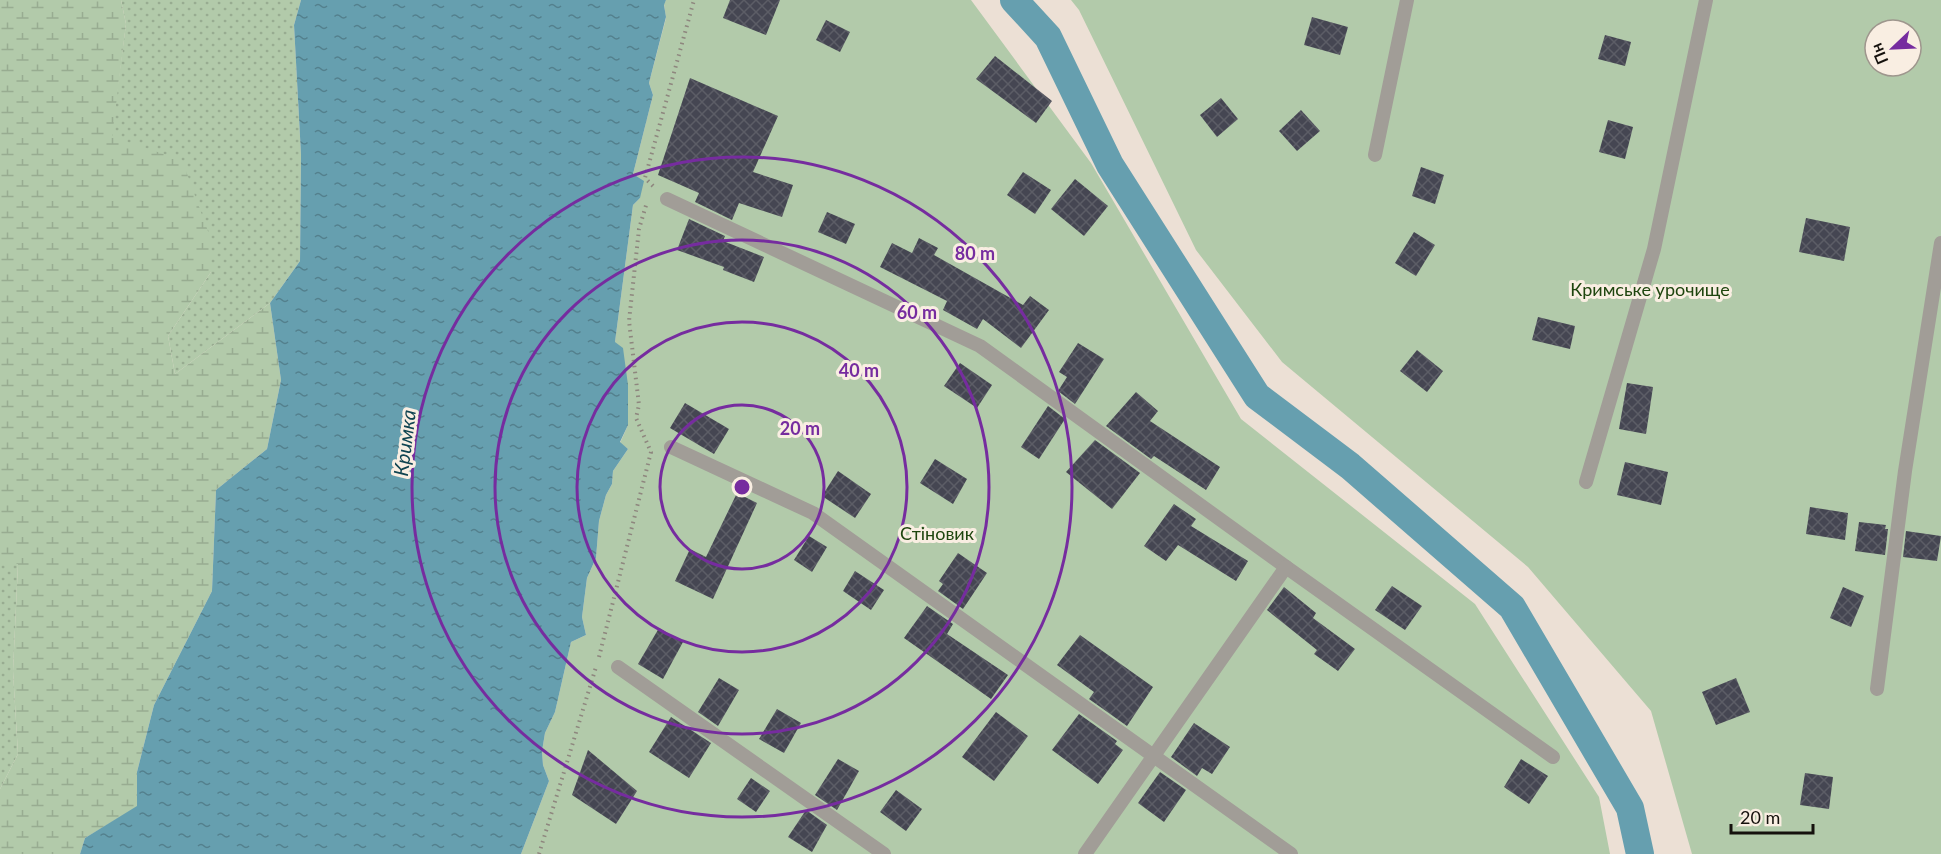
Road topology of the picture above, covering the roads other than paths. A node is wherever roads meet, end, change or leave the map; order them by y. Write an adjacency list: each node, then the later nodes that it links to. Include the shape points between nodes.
1 (1407, 0): 3 (lane)
2 (1706, 0): 7 (lane, via 1654,249)
3 (1375, 156)
4 (667, 199): 8 (lane, via 980,346)
5 (1941, 243): 10 (lane, via 1905,471)
6 (671, 447): 11 (lane, via 813,513)
7 (1586, 482)
8 (1286, 567): 11 (lane); 12 (lane)
9 (618, 667): 13 (lane)
10 (1877, 689)
11 (1153, 755): 14 (lane); 15 (lane)
12 (1553, 757)
13 (884, 854)
14 (1085, 854)
15 (1291, 854)

